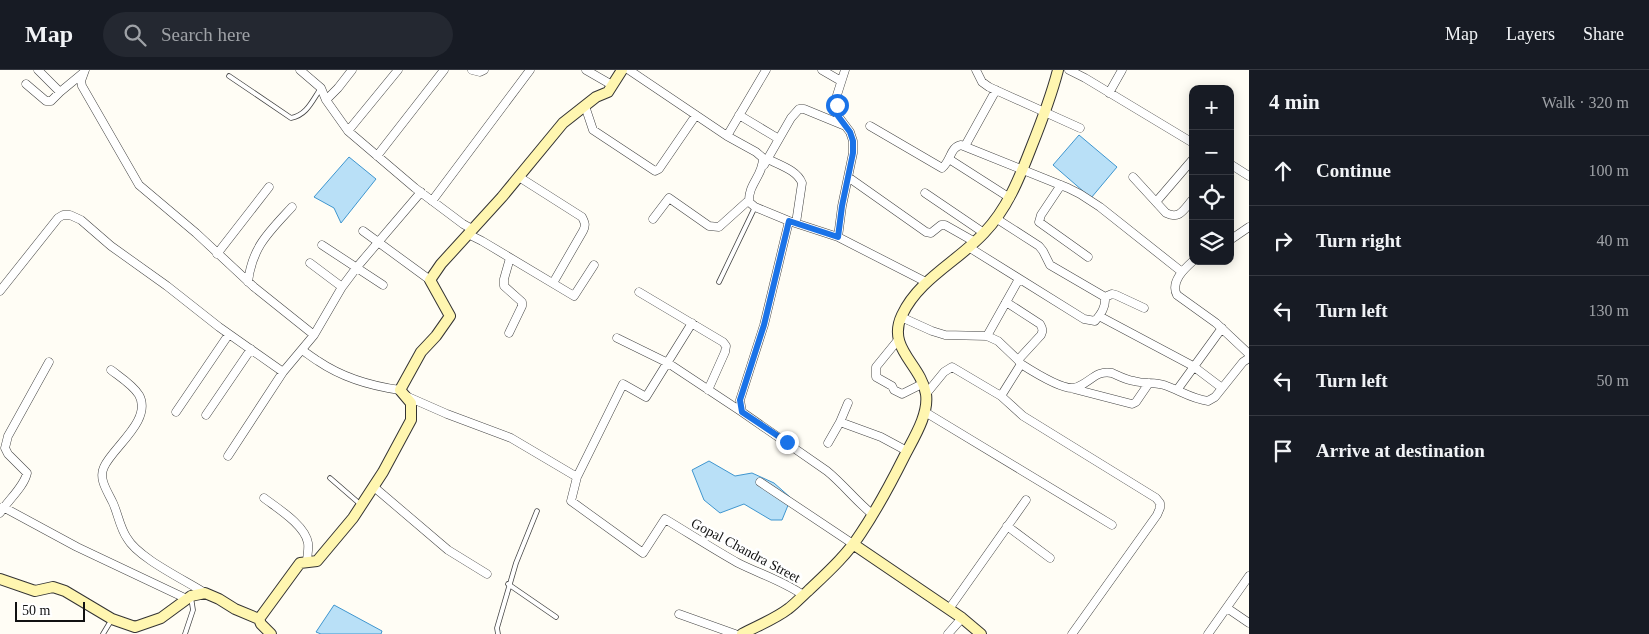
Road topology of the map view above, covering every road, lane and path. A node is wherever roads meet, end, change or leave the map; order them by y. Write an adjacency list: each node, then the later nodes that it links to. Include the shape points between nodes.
1 (38, 70): 27 (street)
2 (300, 70): 25 (street)
3 (352, 70): 29 (street)
4 (398, 70): 37 (street)
5 (472, 70): 6 (street)
6 (484, 70)
7 (530, 70): 58 (street)
8 (586, 70): 24 (street)
9 (622, 70): 24 (street)
10 (629, 70): 32 (street)
11 (756, 70): 20 (street)
12 (822, 70): 22 (street)
13 (845, 70): 22 (street)
14 (976, 70): 26 (street, via 982,82)
15 (1058, 70): 31 (street)
16 (1069, 70): 28 (street)
17 (1122, 70): 28 (street)
18 (84, 71): 27 (street); 76 (street, via 82,86 139,185)
19 (441, 71): 42 (street)
20 (765, 72): 33 (street)
21 (229, 76): 25 (lane, via 291,118 305,111)
22 (840, 82): 34 (street, via 838,116)
23 (26, 84): 27 (street, via 48,101)
24 (612, 85): 30 (street, via 608,92)
25 (321, 88): 29 (street)
26 (996, 90): 31 (street); 41 (street)
27 (60, 92)
28 (1109, 93): 40 (street)
29 (326, 100): 37 (street)
30 (585, 106): 32 (street, via 593,130 655,171); 50 (street, via 563,122)
31 (1046, 112): 36 (street); 48 (street)
32 (696, 115): 38 (street)
33 (739, 115): 38 (street); 39 (street)
34 (845, 126): 39 (street, via 799,109); 52 (street, via 853,141)
35 (870, 126): 44 (street, via 937,166 942,168)
36 (1080, 128)
37 (348, 132): 42 (street)
38 (727, 136): 46 (street, via 763,158)
39 (779, 139): 43 (street)
40 (1189, 141)
41 (965, 146): 44 (street, via 954,149); 48 (street)
42 (377, 156): 55 (street)
43 (768, 159): 46 (street); 66 (street, via 800,177 802,183)
44 (949, 159): 57 (street)
45 (1189, 164): 60 (street)
46 (763, 167): 59 (street)
47 (1234, 167): 49 (street)
48 (1023, 170): 53 (street); 57 (street)
49 (1249, 176)
50 (519, 177): 69 (street); 89 (street, via 582,217 586,226)
51 (1133, 177): 60 (street)
52 (848, 178): 71 (street); 75 (street, via 926,232 931,233 945,225)
53 (1060, 185): 77 (street, via 1039,222); 83 (street, via 1092,201)
54 (269, 187): 76 (street)
55 (421, 192): 58 (street); 73 (street)
56 (925, 193): 70 (street)
57 (1010, 198): 65 (street)
58 (432, 200): 69 (street)
59 (749, 200): 63 (street); 64 (street, via 719,227 709,226 669,198)
60 (1156, 202): 61 (street, via 1173,216)
61 (1189, 203)
62 (292, 207): 86 (street, via 260,244)
63 (755, 207): 66 (street); 87 (lane)
64 (653, 219)
65 (997, 219): 70 (street); 94 (street, via 1039,246 1050,265)
66 (792, 222): 71 (street); 127 (street, via 740,400)
67 (1249, 226): 72 (street)
68 (363, 231): 73 (street)
69 (470, 232): 78 (street); 85 (street)
70 (984, 233): 75 (street)
71 (838, 237): 88 (street)
72 (1234, 237)
73 (379, 243): 82 (street); 85 (street)
74 (322, 245): 82 (street)
75 (972, 245): 84 (street); 88 (street)
76 (217, 254): 86 (street)
77 (1088, 257)
78 (510, 258): 89 (street); 101 (street, via 504,286 522,302 522,306)
79 (310, 264): 91 (street)
80 (594, 265): 89 (street, via 574,296)
81 (1189, 265): 83 (street)
82 (357, 267): 90 (street); 91 (street)
83 (1182, 272): 100 (street, via 1175,284 1177,295)
84 (1019, 279): 95 (street); 97 (street, via 1084,319 1094,320)
85 (430, 280): 122 (street, via 450,316 421,352)
86 (248, 282): 103 (street)
87 (719, 282)
88 (926, 282): 98 (street, via 909,300)
89 (553, 283)
90 (383, 285)
91 (342, 287): 103 (street)
92 (0, 291): 102 (street, via 58,218 70,215)
93 (639, 292): 99 (street)
94 (1105, 297): 96 (street, via 1116,295); 97 (street)
95 (1006, 302): 104 (street); 111 (street, via 1043,328)
96 (1144, 308)
97 (1100, 316): 113 (street)
98 (901, 317): 104 (street, via 945,335); 106 (street)
99 (692, 323): 112 (street); 120 (street, via 726,346)
100 (1222, 328): 109 (street); 113 (street)
101 (509, 333)
102 (229, 334): 107 (street); 126 (street)
103 (314, 335): 108 (street)
104 (987, 336): 111 (street, via 998,341)
105 (617, 338): 112 (street)
106 (898, 340): 117 (street); 117 (street, via 876,367 876,377 902,394)
107 (251, 349): 115 (street); 129 (street)
108 (302, 350): 115 (street); 122 (street, via 351,378)
109 (1249, 356): 119 (street)
110 (49, 362): 141 (street, via 8,436 5,448 8,454 27,473)
111 (1020, 362): 118 (street, via 1056,383); 124 (street)
112 (668, 363): 120 (street); 134 (street, via 646,397 623,384)
113 (1194, 366): 119 (street); 121 (street)
114 (111, 370): 153 (street, via 135,390 142,403 140,417 133,429 104,467 104,485 127,539 150,560)
115 (283, 372): 133 (street)
116 (1149, 383): 118 (street, via 1103,372); 118 (street, via 1132,404); 121 (street)
117 (922, 384): 123 (street)
118 (1072, 388)
119 (1222, 388): 121 (street, via 1208,401)
120 (708, 390): 127 (street)
121 (1177, 390)
122 (402, 392): 134 (street, via 447,414 511,438); 137 (street, via 411,403 411,420)
123 (926, 394): 124 (street, via 952,367); 128 (street)
124 (1001, 396): 172 (street, via 1023,416 1160,503 1157,515)
125 (848, 403): 130 (street)
126 (176, 412)
127 (742, 412): 143 (street, via 827,471)
128 (925, 412): 132 (street); 144 (street)
129 (206, 415)
130 (840, 422): 131 (street); 132 (street, via 881,437)
131 (828, 443)
132 (907, 451): 143 (street)
133 (228, 456)
134 (577, 477): 154 (street, Gopal Chandra Street, via 572,501 643,553 665,519 708,547)
135 (330, 478): 140 (lane)
136 (760, 482): 146 (street)
137 (374, 487): 140 (street); 149 (street, via 448,550)
138 (264, 498): 148 (street, via 302,532 308,542)
139 (1026, 500): 145 (street)
140 (362, 505): 148 (street, via 317,561)
141 (2, 510): 155 (street)
142 (538, 511): 152 (lane)
143 (872, 514): 146 (street)
144 (1112, 525)
145 (1007, 526): 147 (street); 157 (street)
146 (853, 544): 154 (street, via 834,567); 157 (street)
147 (1050, 558)
148 (307, 562): 162 (street, via 300,563)
149 (487, 574)
150 (1249, 576): 156 (street)
151 (0, 579): 161 (street, via 35,592 53,587 59,589)
152 (508, 584): 159 (lane); 167 (lane)
153 (205, 593): 155 (street); 162 (street)
154 (803, 595): 169 (street, via 788,609)
155 (189, 598): 161 (street, via 161,618 135,627); 165 (lane, via 193,610)
156 (1226, 608): 163 (street); 173 (street)
157 (949, 609): 160 (street)
158 (679, 614): 168 (street)
159 (556, 617)
160 (962, 618): 170 (street); 171 (street)
161 (112, 619): 164 (lane)
162 (259, 619): 166 (street)
163 (1249, 623)
164 (103, 634)
165 (185, 634)
166 (271, 634)
167 (498, 634)
168 (735, 634)
169 (742, 634)
170 (948, 634)
171 (981, 634)
172 (1072, 634)
173 (1208, 634)

